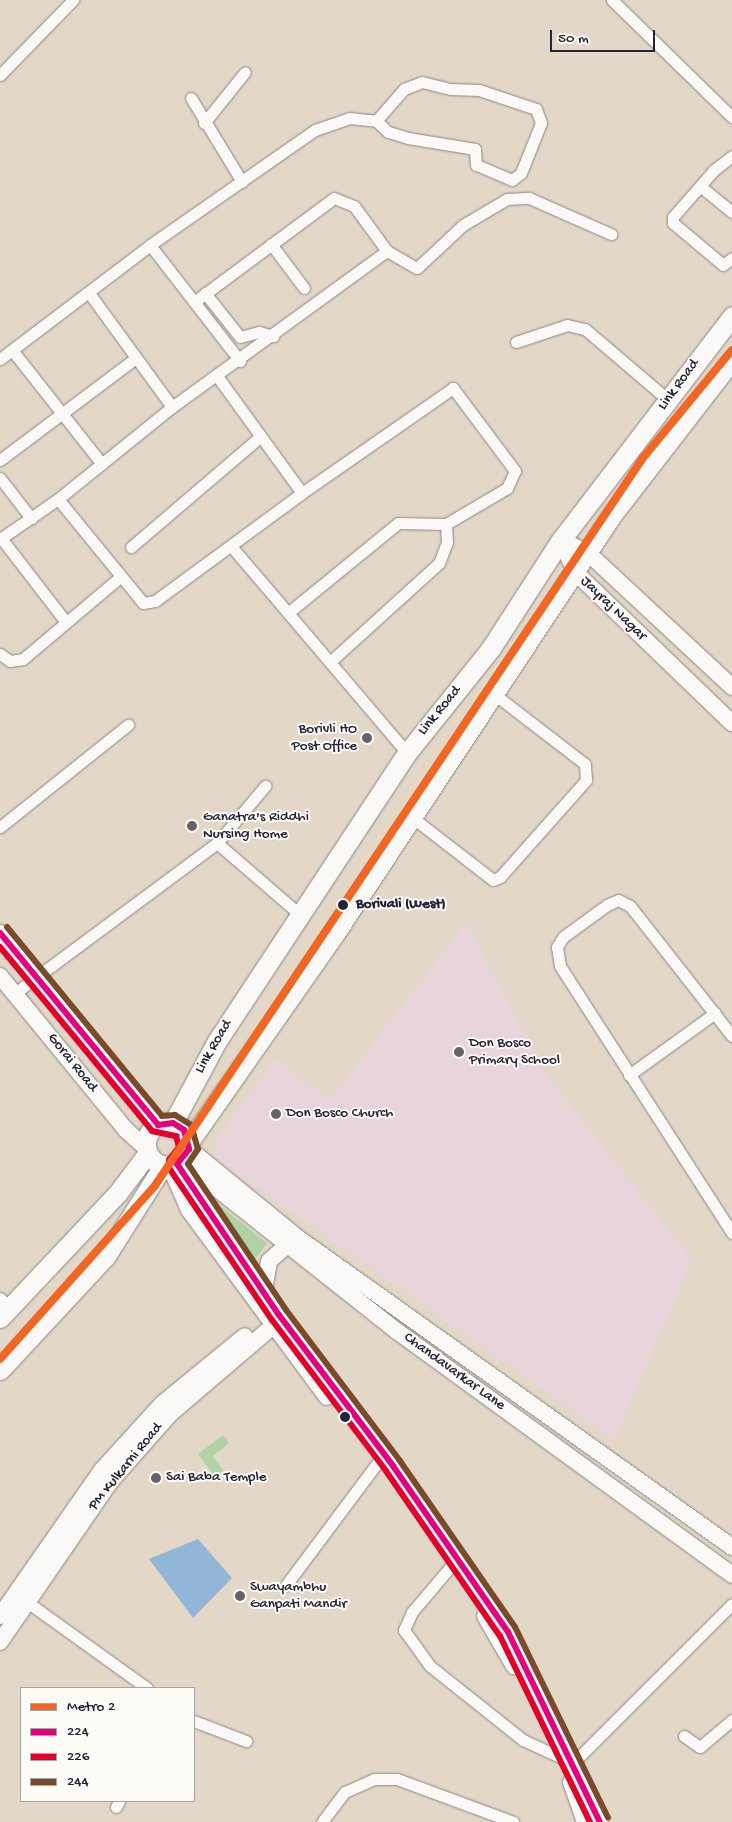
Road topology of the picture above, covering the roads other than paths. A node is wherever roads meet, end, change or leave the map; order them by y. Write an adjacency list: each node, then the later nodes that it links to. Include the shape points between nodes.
1 (73, 0): 4 (street)
2 (612, 0): 6 (street)
3 (245, 72): 8 (street)
4 (0, 75)
5 (191, 98): 8 (street)
6 (732, 117)
7 (376, 122): 7 (street, via 391,101 422,82 450,90 479,90 519,101 536,109 541,122 522,173 512,180 476,165 475,149 408,138 388,132); 10 (street, via 349,118 315,130)
8 (204, 123): 10 (street)
9 (732, 156): 11 (street)
10 (242, 182): 15 (street)
11 (700, 186): 12 (street); 17 (street, via 673,217 673,223 723,265)
12 (732, 212)
13 (611, 234): 16 (street, via 529,198 507,199 463,225 417,268)
14 (271, 244): 16 (street, via 334,198 354,206); 18 (street); 20 (street)
15 (150, 245): 19 (street); 21 (street)
16 (387, 251): 23 (street)
17 (732, 258)
18 (304, 288)
19 (89, 293): 25 (street); 26 (street)
20 (205, 293): 21 (street); 23 (street, via 240,337 259,332)
21 (194, 302): 29 (street)
22 (732, 316): 31 (main road, Link Road)
23 (273, 336): 29 (street)
24 (516, 342): 31 (street, via 567,325 585,329)
25 (12, 350): 27 (street); 33 (street)
26 (136, 358): 32 (street); 33 (street)
27 (0, 359)
28 (732, 360): 46 (main road, Link Road)
29 (240, 361): 30 (street)
30 (217, 376): 32 (street); 34 (street)
31 (668, 400): 43 (main road, Link Road)
32 (172, 406): 36 (street)
33 (62, 414): 35 (street); 36 (street)
34 (260, 437): 38 (street); 45 (street)
35 (0, 460)
36 (102, 464): 39 (street)
37 (0, 478): 40 (street)
38 (302, 493): 41 (street, via 453,388 515,471 507,488); 44 (street)
39 (58, 499): 40 (street); 48 (street)
40 (31, 518): 42 (street)
41 (446, 524): 49 (street, via 398,524); 52 (street, via 447,542 439,563)
42 (1, 538): 50 (street)
43 (561, 540): 46 (street, Jayraj Nagar); 47 (street, Jayraj Nagar); 57 (main road, Link Road, via 491,648)
44 (230, 546): 48 (street, via 155,601 143,603); 49 (street)
45 (131, 547)
46 (588, 553): 47 (main road, Link Road); 53 (street, Jayraj Nagar)
47 (575, 572): 54 (main road, Link Road); 55 (street, Jayraj Nagar)
48 (119, 578): 50 (street)
49 (288, 612): 52 (street)
50 (66, 622): 51 (street, via 24,659 10,662)
51 (0, 654)
52 (331, 662): 57 (street)
53 (732, 687)
54 (494, 694): 59 (main road, Link Road); 59 (street, via 585,764 586,780 500,877 493,880)
55 (732, 723)
56 (128, 725): 60 (street)
57 (407, 753): 62 (main road, Link Road)
58 (265, 786): 61 (street)
59 (413, 818): 72 (main road, Link Road)
60 (0, 827)
61 (217, 843): 62 (street); 65 (street)
62 (298, 913): 70 (main road, Link Road)
63 (0, 933): 65 (street, Gorai Road)
64 (0, 976): 66 (street, Gorai Road)
65 (36, 977): 66 (street); 70 (street, Gorai Road)
66 (15, 993): 71 (street, Gorai Road, via 126,1130)
67 (715, 1013): 68 (street); 69 (street); 69 (street, via 630,906 618,900 578,925 563,937 556,957)
68 (732, 1036)
69 (629, 1075): 73 (street)
70 (165, 1124): 71 (main road, Link Road, via 148,1134); 72 (main road, via 184,1130)
71 (147, 1150): 72 (main road); 76 (main road, via 117,1194)
72 (178, 1158): 74 (street, Chandavarkar Lane); 75 (street); 77 (street, via 189,1210); 78 (main road, Link Road, via 106,1256)
73 (732, 1233)
74 (292, 1242): 75 (street, via 269,1261); 80 (street, Chandavarkar Lane); 82 (street, Chandavarkar Lane)
75 (264, 1290): 77 (street)
76 (3, 1308)
77 (275, 1319): 79 (street); 84 (street, PM Kulkarni Road, via 158,1428 110,1482)
78 (0, 1370)
79 (381, 1458): 81 (street); 83 (street)
80 (732, 1547)
81 (454, 1563): 93 (street, via 508,1632); 93 (street, via 412,1612 404,1630 430,1666 523,1740)
82 (732, 1575)
83 (286, 1585)
84 (21, 1598): 86 (street, PM Kulkarni Road); 87 (street, PM Kulkarni Road); 88 (street)
85 (732, 1604): 93 (street)
86 (0, 1616)
87 (0, 1642)
88 (146, 1687)
89 (732, 1720): 91 (street, via 700,1747)
90 (195, 1721): 92 (street)
91 (684, 1736)
92 (246, 1741)
93 (568, 1761): 94 (street)
94 (585, 1817)
95 (322, 1822): 96 (street, via 345,1792 374,1778 389,1778)
96 (513, 1822)

